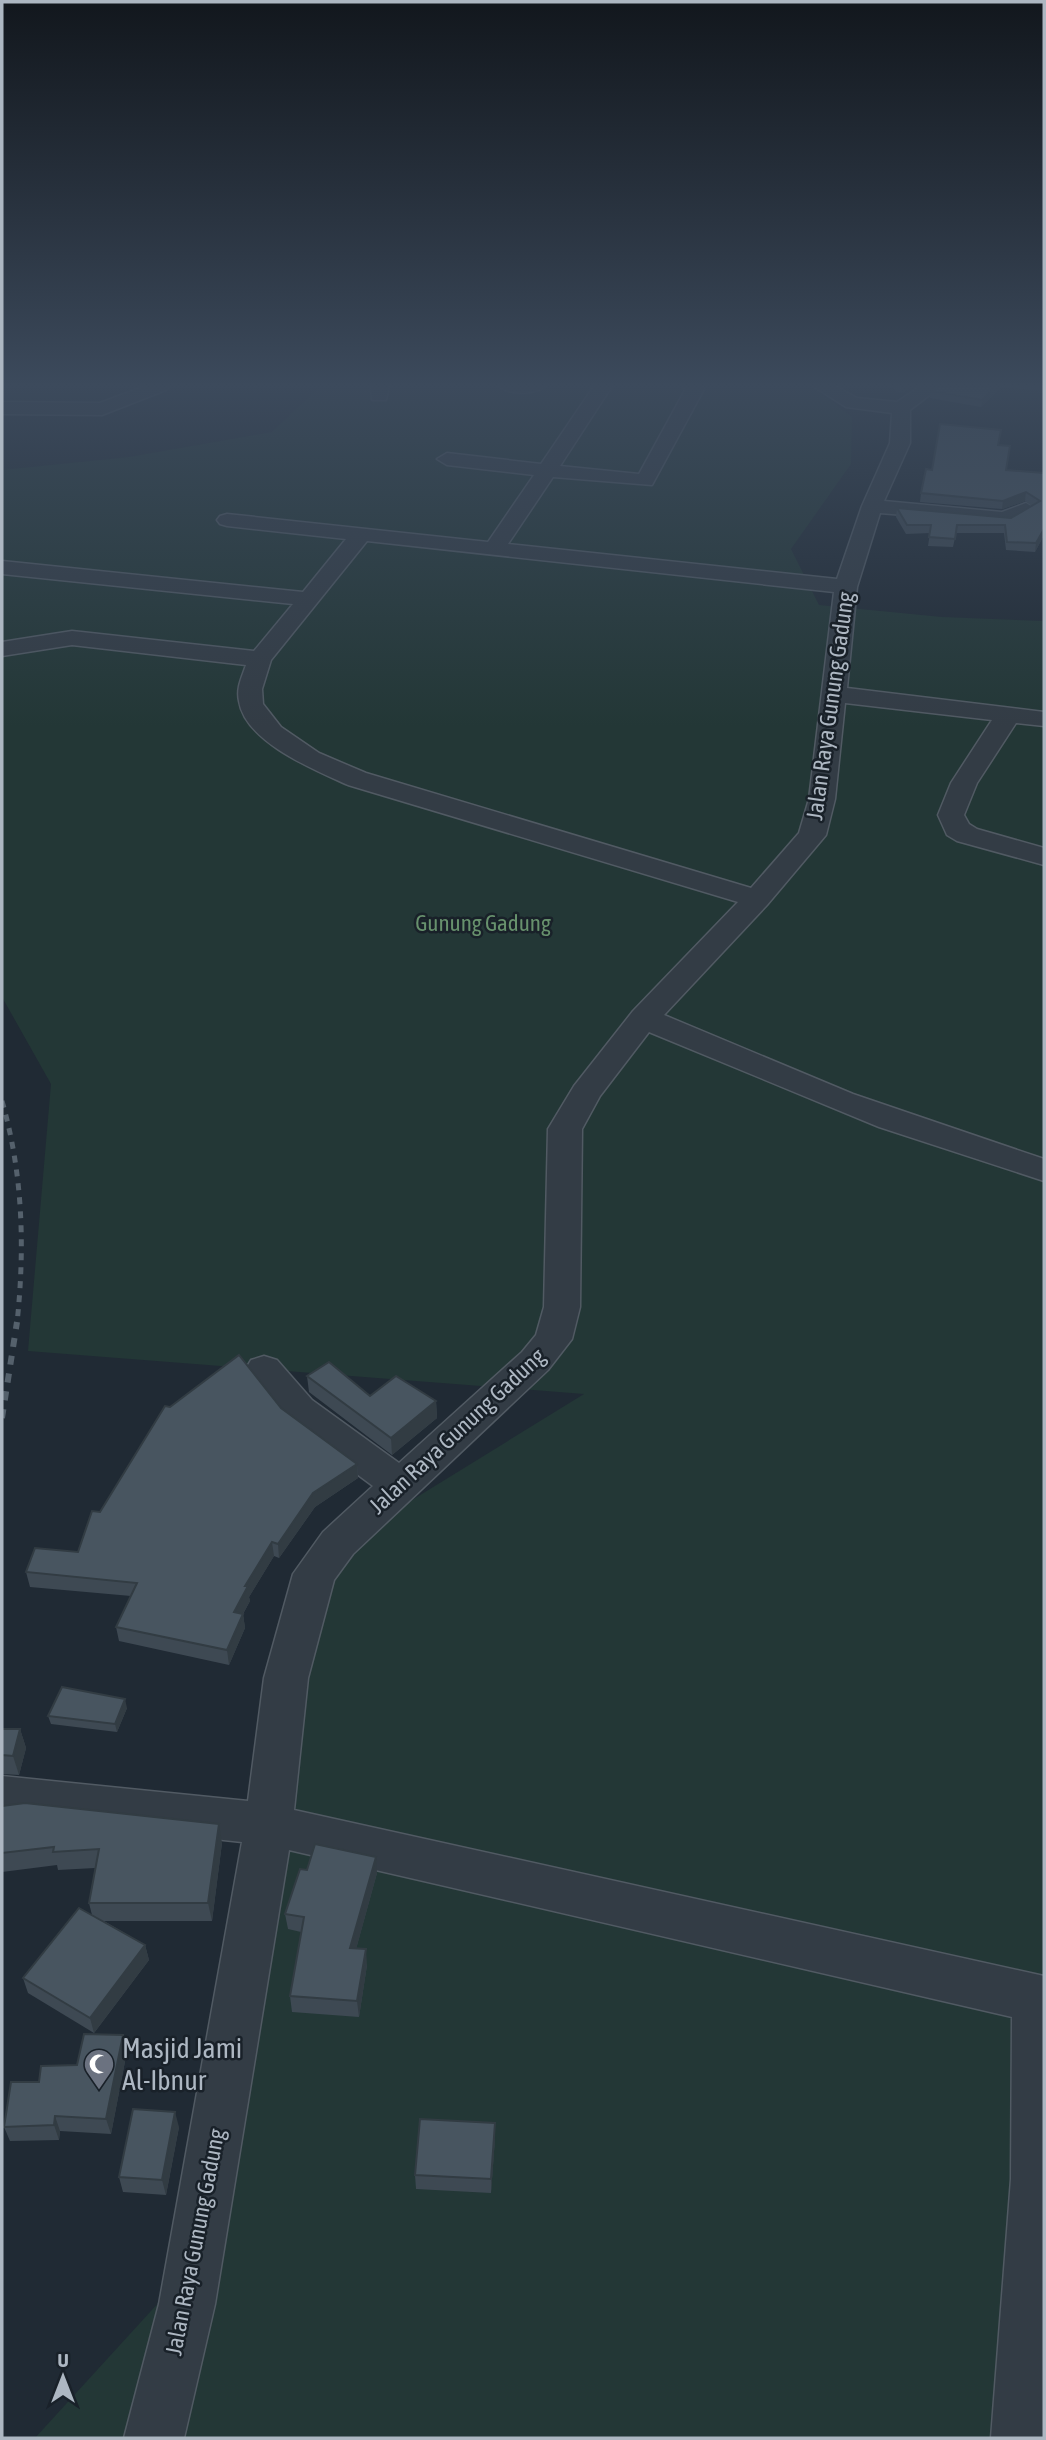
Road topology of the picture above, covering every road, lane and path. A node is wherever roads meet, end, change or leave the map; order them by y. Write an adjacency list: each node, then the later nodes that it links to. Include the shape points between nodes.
1 (528, 500): 7 (street)
2 (875, 500): 3 (street, Jalan Raya Gunung Gadung)
3 (872, 506): 4 (street, via 1002,518); 9 (street, Jalan Raya Gunung Gadung)
4 (1026, 509)
5 (227, 520): 6 (street)
6 (359, 537): 7 (street); 10 (street)
7 (493, 551): 9 (street)
8 (2, 567): 10 (street)
9 (846, 587): 13 (street, Jalan Raya Gunung Gadung)
10 (308, 599): 12 (street)
11 (2, 649): 12 (street, via 72,638)
12 (260, 659): 17 (street, via 250,689 259,719 331,769)
13 (833, 694): 14 (street); 17 (street, Jalan Raya Gunung Gadung, via 822,799 811,835)
14 (1010, 714): 15 (street); 16 (street, via 964,783 951,815 957,829 967,835)
15 (1044, 719)
16 (1044, 857)
17 (757, 899): 18 (street, Jalan Raya Gunung Gadung)
18 (645, 1018): 19 (street, via 784,1081 887,1120); 21 (street, Jalan Raya Gunung Gadung, via 585,1093 565,1129 562,1307 553,1339)
19 (1044, 1170)
20 (264, 1370): 21 (street, via 299,1410)
21 (400, 1485): 23 (street, Jalan Raya Gunung Gadung, via 338,1542 314,1574 286,1678)
22 (2, 1796): 23 (street)
23 (270, 1825): 24 (street); 25 (street, Jalan Raya Gunung Gadung, via 187,2304)
24 (1041, 2000): 26 (street, via 1038,2179)
25 (154, 2438)
26 (1021, 2438)

